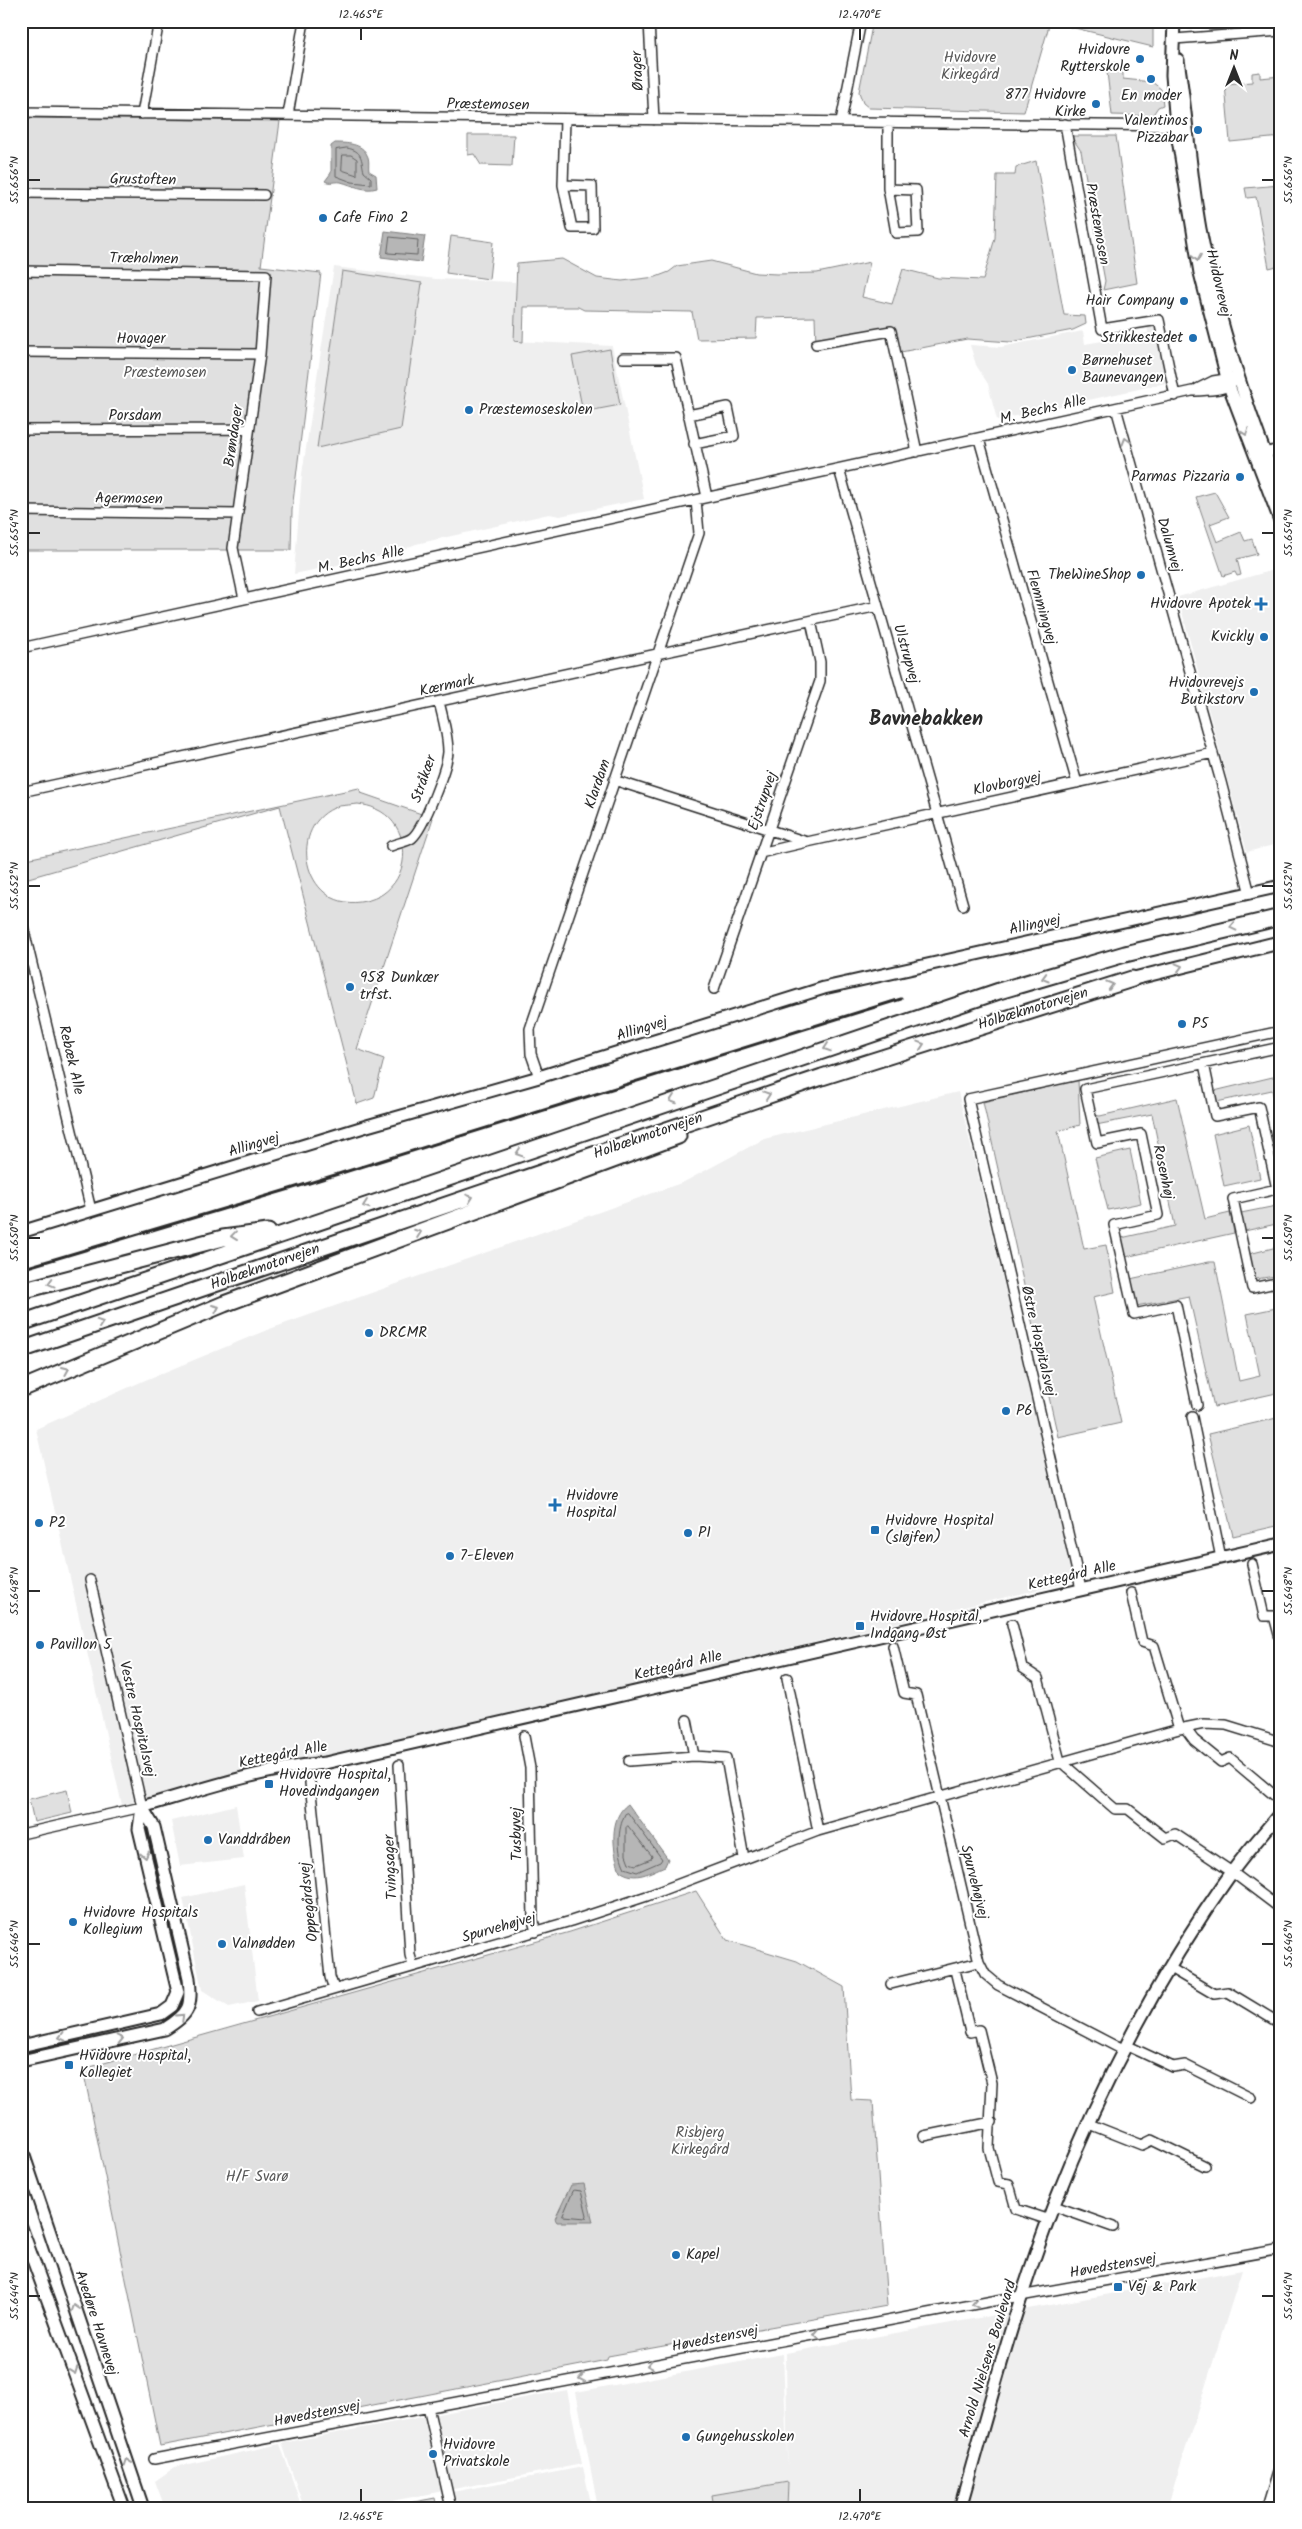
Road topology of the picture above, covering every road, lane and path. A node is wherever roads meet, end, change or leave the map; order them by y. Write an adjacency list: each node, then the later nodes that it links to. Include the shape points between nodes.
1 (159, 21): 9 (street)
2 (304, 21): 10 (street)
3 (649, 21): 12 (street, Ørager)
4 (861, 21): 13 (street)
5 (1174, 21): 7 (street, Hvidovrevej)
6 (1281, 31): 7 (street)
7 (1174, 39): 16 (street, Hvidovrevej, via 1172,75)
8 (21, 112): 9 (street, Præstemosen)
9 (142, 114): 10 (street, Præstemosen)
10 (288, 115): 11 (street, Præstemosen)
11 (565, 119): 12 (street, Præstemosen); 17 (street)
12 (654, 120): 13 (street, Præstemosen)
13 (841, 121): 14 (street, Præstemosen)
14 (888, 122): 15 (street, Præstemosen); 18 (street)
15 (1064, 124): 16 (street, Præstemosen); 28 (street, Præstemosen, via 1102,329 1160,320)
16 (1180, 126): 27 (street, Hvidovrevej, via 1200,273)
17 (563, 185): 17 (street, via 572,228 593,228 592,186)
18 (888, 190): 18 (street, via 896,233 918,232 916,190)
19 (21, 193): 20 (street, Grustoften)
20 (264, 195)
21 (21, 271): 22 (street, Træholmen)
22 (266, 275): 25 (street, Brøndager)
23 (816, 344): 36 (street, via 892,331)
24 (21, 352): 25 (street, Hovager)
25 (260, 354): 31 (street, Brøndager)
26 (623, 358): 30 (street, via 676,358)
27 (1231, 381): 28 (street, M. Bechs Alle); 37 (street, Hvidovrevej)
28 (1174, 396): 29 (street, M. Bechs Alle)
29 (1116, 408): 33 (street, M. Bechs Alle); 51 (street, Dalumvej, one-way to 29)
30 (688, 415): 34 (street); 34 (street, via 728,406 734,436)
31 (249, 429): 32 (street, Porsdam); 43 (street, Brøndager)
32 (21, 430)
33 (979, 439): 36 (street, M. Bechs Alle); 53 (street, Flemmingvej)
34 (694, 444): 40 (street)
35 (1281, 448): 37 (street)
36 (917, 452): 38 (street, M. Bechs Alle)
37 (1260, 455): 39 (street, Hvidovrevej); 44 (street, Hvidovrevej)
38 (840, 469): 40 (street, M. Bechs Alle); 46 (street, Ulstrupvej)
39 (1281, 494)
40 (707, 497): 41 (street, M. Bechs Alle)
41 (696, 500): 45 (street, M. Bechs Alle); 49 (street, Klardam, via 699,533)
42 (21, 511): 43 (street, Agermosen)
43 (237, 514): 45 (street, Brøndager, via 233,555)
44 (1281, 523)
45 (244, 600): 48 (street, M. Bechs Alle)
46 (878, 606): 47 (street, Kærmark); 55 (street, Ulstrupvej)
47 (811, 621): 49 (street, Kærmark); 56 (street, Ejstrupvej, via 820,662 820,681)
48 (21, 648)
49 (656, 656): 50 (street, Kærmark); 52 (street, Klardam)
50 (439, 702): 54 (street, Kærmark); 58 (street, Stråkær, via 448,743 443,771 420,830 411,839)
51 (1213, 753): 53 (street, Klovborgvej); 61 (street, Dalumvej)
52 (614, 780): 56 (street, Klovborgvej); 71 (street, Klardam, via 530,1029 531,1054)
53 (1077, 783): 55 (street, Klovborgvej)
54 (21, 792)
55 (936, 813): 57 (street, Klovborgvej); 62 (street, Ulstrupvej)
56 (768, 830): 57 (street, Klovborgvej); 59 (street, Ejstrupvej)
57 (807, 842): 59 (street, Klovborgvej)
58 (390, 846)
59 (760, 853): 67 (street, Ejstrupvej)
60 (1281, 886): 61 (street, Allingvej)
61 (1250, 894): 71 (street, Allingvej, via 824,988)
62 (963, 905)
63 (1281, 917): 74 (highway, Holbækmotorvejen, one-way to 74, via 1125,954 999,991)
64 (21, 918): 73 (street, Rebæk Alle)
65 (1281, 942): 66 (main road, Holbækmotorvejen, one-way to 65)
66 (1132, 979): 72 (highway, Holbækmotorvejen, one-way to 66, via 1033,1008)
67 (714, 989)
68 (1281, 1031): 87 (street, Østre Hospitalsvej, via 968,1099)
69 (1281, 1047): 70 (street, Rosenhøj)
70 (1204, 1064): 76 (street, via 1215,1116 1259,1107 1277,1189 1233,1199 1252,1288); 81 (street, Rosenhøj, via 1085,1089 1097,1143 1140,1134 1158,1215 1114,1224 1134,1314 1176,1306)
71 (539, 1077): 73 (street, Allingvej)
72 (744, 1103): 79 (highway, Holbækmotorvejen, one-way to 72); 80 (highway, one-way to 72, via 224,1304 688,1132)
73 (91, 1210): 75 (street, Allingvej)
74 (299, 1228): 77 (highway, one-way to 77, via 223,1238); 78 (highway, Holbækmotorvejen)
75 (21, 1232)
76 (1281, 1282)
77 (21, 1292)
78 (21, 1322)
79 (21, 1350)
80 (21, 1389)
81 (1197, 1406)
82 (1192, 1417): 84 (street)
83 (1281, 1544): 84 (street, Kettegård Alle)
84 (1221, 1558): 87 (street, Kettegård Alle)
85 (1252, 1564): 90 (street, via 1264,1616 1274,1616)
86 (90, 1580): 104 (street, Vestre Hospitalsvej)
87 (1082, 1589): 104 (street, Kettegård Alle, via 325,1763 285,1767 210,1785)
88 (1131, 1593): 94 (street, via 1142,1642 1154,1646)
89 (1012, 1624): 99 (street, via 1023,1668 1038,1678)
90 (1281, 1642)
91 (893, 1646): 102 (street, Spurvehøjvej, via 904,1693 916,1695)
92 (788, 1678): 106 (street)
93 (687, 1720): 97 (street)
94 (1182, 1729): 96 (street, Spurvehøjvej, via 1204,1724 1226,1725); 99 (street, Spurvehøjvej); 103 (street, via 1221,1762 1230,1758)
95 (524, 1736): 111 (street, Tusbyvej, via 530,1768 532,1920)
96 (1281, 1742)
97 (694, 1756): 98 (street); 108 (street, via 726,1758)
98 (629, 1761)
99 (1060, 1761): 102 (street, Spurvehøjvej); 109 (street, via 1115,1809 1128,1809 1165,1838 1176,1834)
100 (399, 1765): 113 (street, Tvingsager)
101 (310, 1783): 117 (street, Oppegårdsvej, via 330,1977)
102 (939, 1795): 106 (street, Spurvehøjvej); 112 (street, Spurvehøjvej)
103 (1281, 1801)
104 (142, 1807): 107 (street, Kettegård Alle); 120 (street, one-way to 120, via 139,1829 178,1992 172,2006 161,2014); 122 (street, one-way to 104, via 165,2029 187,2012 191,2000 188,1978 154,1827)
105 (1281, 1812): 109 (street, Arnold Nielsens Boulevard)
106 (818, 1831): 108 (street, Spurvehøjvej)
107 (21, 1834)
108 (744, 1858): 111 (street, Spurvehøjvej, via 647,1896)
109 (1232, 1872): 110 (street); 114 (street, Arnold Nielsens Boulevard)
110 (1281, 1909)
111 (536, 1932): 113 (street, Spurvehøjvej)
112 (980, 1962): 115 (street); 121 (street, Spurvehøjvej, via 985,1974 998,1985)
113 (413, 1966): 117 (street, Spurvehøjvej)
114 (1170, 1968): 119 (street, via 1214,1994 1228,1992); 121 (street, Arnold Nielsens Boulevard)
115 (955, 1970): 116 (street); 124 (street, via 970,2032 979,2030 992,2083)
116 (891, 1984)
117 (334, 1989): 118 (street, Spurvehøjvej)
118 (257, 2012)
119 (1281, 2024)
120 (21, 2046)
121 (1125, 2048): 123 (street, via 1172,2067 1185,2065); 125 (street, Arnold Nielsens Boulevard)
122 (21, 2061)
123 (1251, 2098)
124 (992, 2122): 126 (street); 130 (street, via 989,2148 998,2182 1009,2184 1016,2209)
125 (1089, 2124): 128 (street, via 1142,2145 1152,2140); 129 (street, Arnold Nielsens Boulevard)
126 (924, 2136)
127 (21, 2147): 139 (street, Avedøre Havnevej, one-way to 127)
128 (1204, 2166)
129 (1054, 2206): 130 (street, Arnold Nielsens Boulevard); 132 (street)
130 (1049, 2220): 134 (street, Arnold Nielsens Boulevard)
131 (21, 2227): 138 (street, one-way to 138)
132 (1113, 2227)
133 (1281, 2249): 134 (street, Høvedstensvej)
134 (1023, 2295): 135 (street, Høvedstensvej, one-way to 135); 141 (street, Arnold Nielsens Boulevard)
135 (428, 2407): 136 (street, Høvedstensvej); 140 (street)
136 (154, 2459)
137 (1281, 2462): 142 (street)
138 (124, 2508)
139 (143, 2508)
140 (451, 2508)
141 (960, 2508)
142 (1267, 2508)

